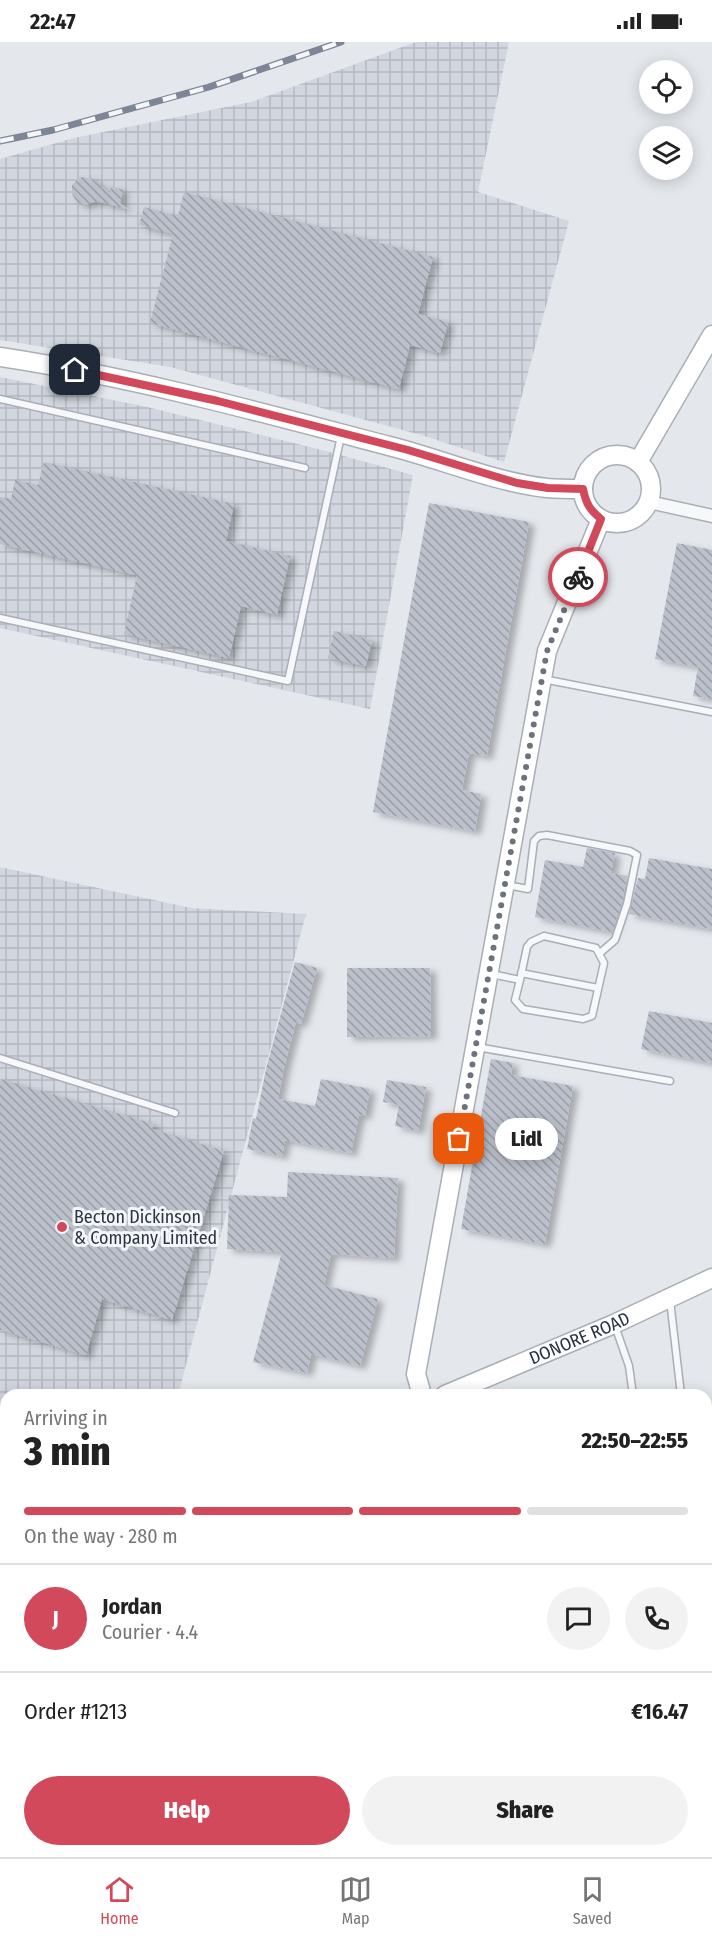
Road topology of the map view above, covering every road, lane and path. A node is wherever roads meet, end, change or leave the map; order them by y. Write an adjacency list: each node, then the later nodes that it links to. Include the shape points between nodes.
1 (712, 335): 5 (street)
2 (0, 357): 4 (street, via 197,396)
3 (0, 399): 6 (lane)
4 (342, 433): 7 (street, via 517,483); 11 (lane, via 288,681)
5 (638, 462): 7 (street, via 623,456 607,457 586,476); 8 (street, via 650,479)
6 (305, 468)
7 (583, 489): 10 (street, via 585,502)
8 (649, 502): 9 (street); 10 (street, via 641,514 626,522 615,524)
9 (712, 516)
10 (601, 519): 12 (street, via 547,651)
11 (0, 618)
12 (543, 679): 13 (lane); 14 (street)
13 (712, 712)
14 (506, 885): 15 (lane, via 528,889 534,841 547,835 637,855 615,940); 16 (street)
15 (600, 953): 17 (lane, via 596,948 544,936 527,947); 18 (lane, via 604,963)
16 (490, 974): 17 (lane); 19 (street)
17 (521, 976): 18 (lane); 18 (lane, via 515,1000 523,1009 583,1019 592,1016)
18 (598, 988)
19 (476, 1047): 21 (lane); 26 (street, via 416,1374)
20 (0, 1058): 22 (lane)
21 (670, 1080)
22 (175, 1113)
23 (712, 1278): 24 (street, DONORE ROAD)
24 (670, 1297): 25 (street, DONORE ROAD); 29 (lane)
25 (614, 1324): 27 (street, DONORE ROAD); 28 (lane, via 629,1366)
26 (420, 1389)
27 (459, 1389)
28 (632, 1389)
29 (680, 1389)

